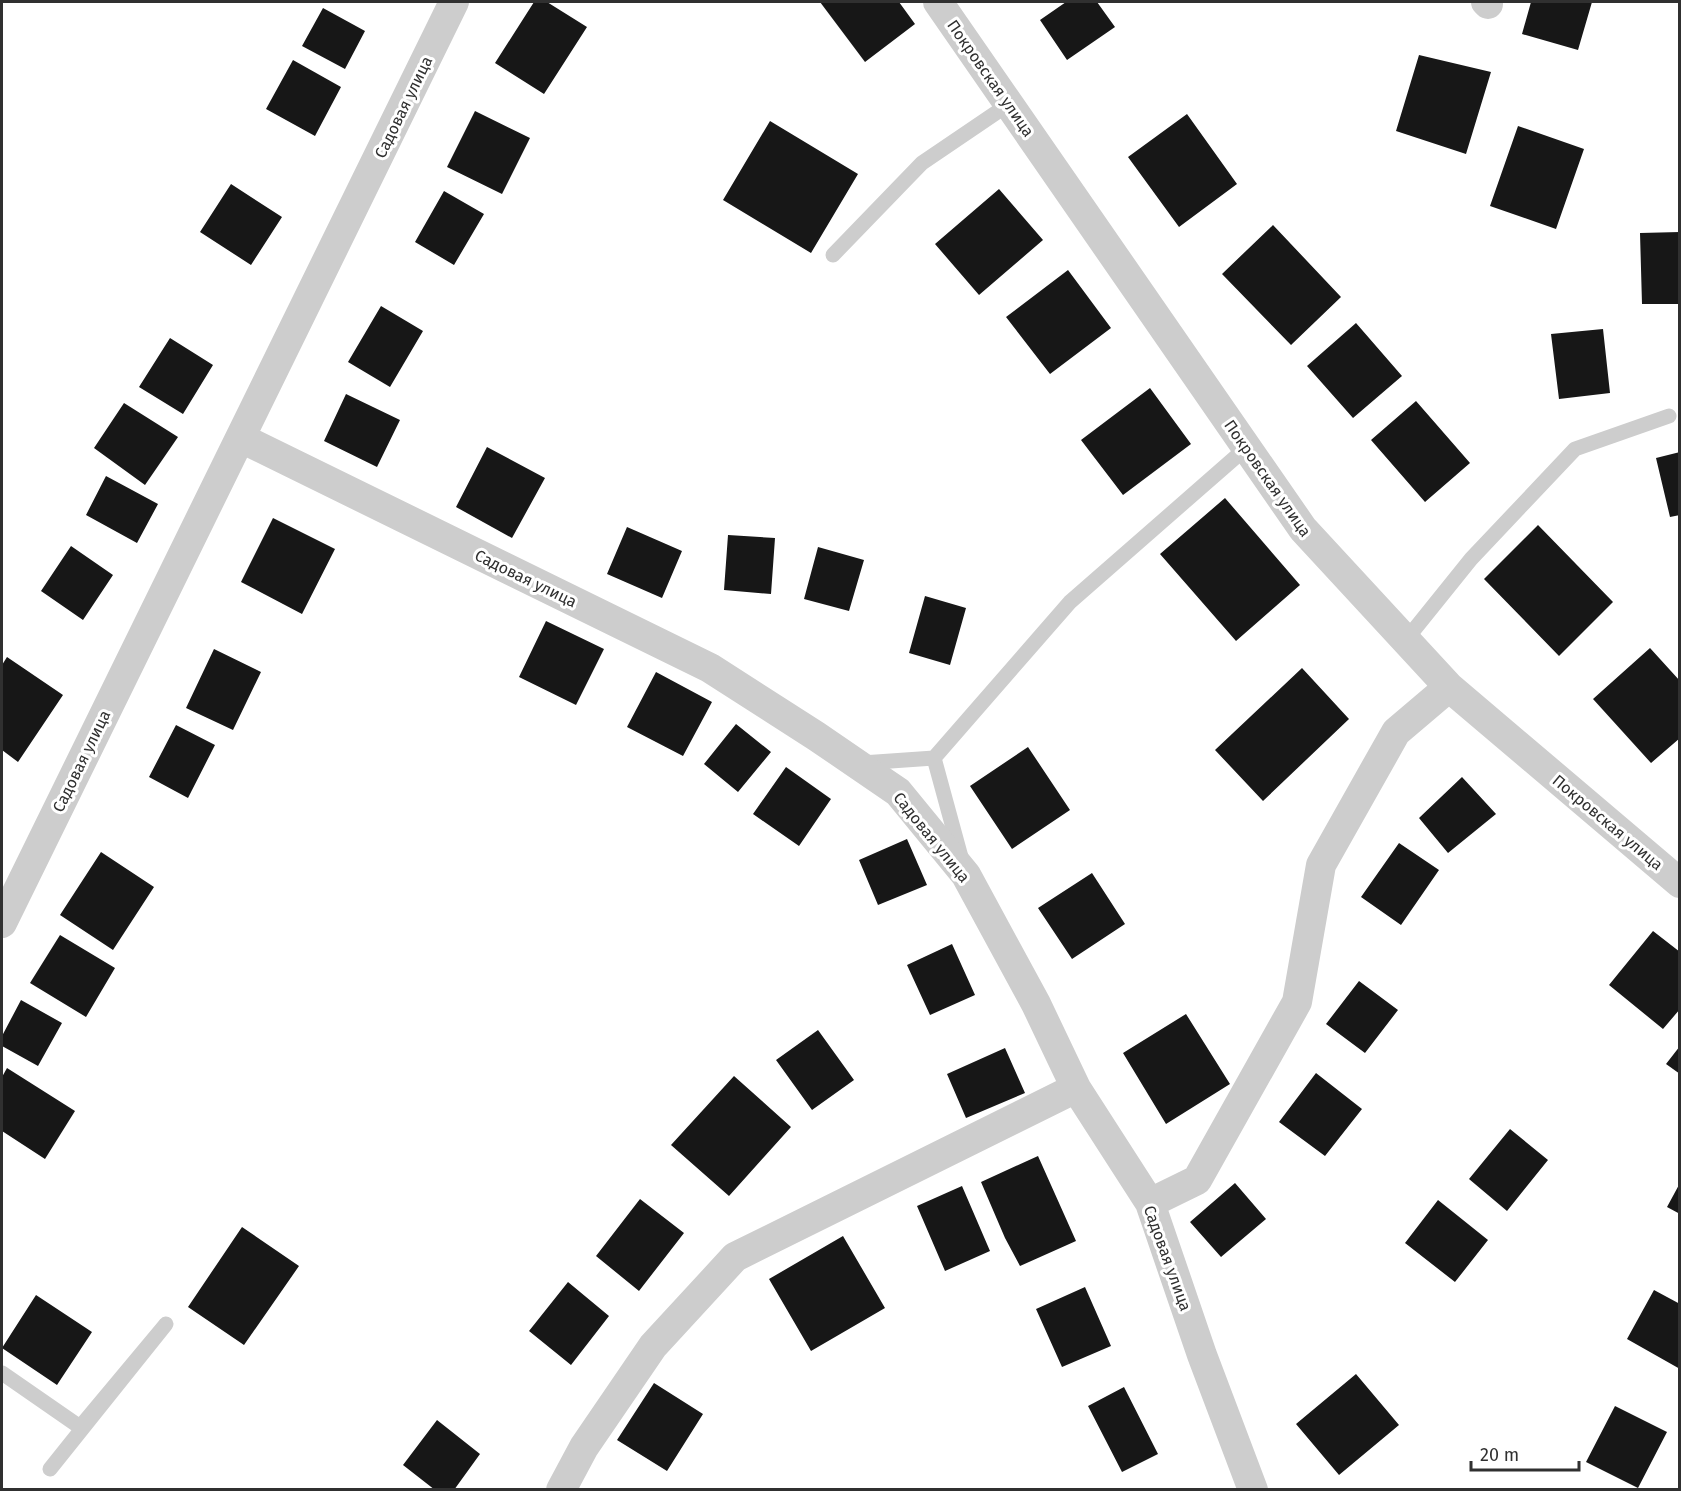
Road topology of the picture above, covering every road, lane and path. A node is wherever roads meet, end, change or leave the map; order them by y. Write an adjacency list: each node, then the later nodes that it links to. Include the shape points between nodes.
1 (454, 2): 6 (street, Садовая улица)
2 (938, 2): 3 (street, Покровская улица)
3 (1009, 104): 4 (lane, via 922,163); 7 (street, Покровская улица)
4 (833, 255)
5 (1669, 416): 8 (lane, via 1575,449 1471,559)
6 (241, 438): 11 (street, Садовая улица, via 710,668); 14 (street, Садовая улица)
7 (1246, 448): 8 (street, Покровская улица, via 1302,529); 10 (lane, via 1070,602)
8 (1405, 641): 9 (street, Покровская улица)
9 (1449, 687): 13 (street, Покровская улица); 16 (street, via 1396,732 1321,865 1297,1002 1197,1180)
10 (934, 758): 11 (lane); 12 (lane)
11 (857, 764): 12 (street, Садовая улица, via 898,792)
12 (966, 875): 15 (street, Садовая улица, via 1036,1004)
13 (1680, 883)
14 (2, 923)
15 (1076, 1088): 16 (street, Садовая улица); 19 (street, via 735,1257 653,1346 584,1448)
16 (1150, 1203): 20 (street, Садовая улица)
17 (2, 1373): 18 (lane, via 80,1427 166,1324)
18 (50, 1470)
19 (561, 1490)
20 (1253, 1490)

